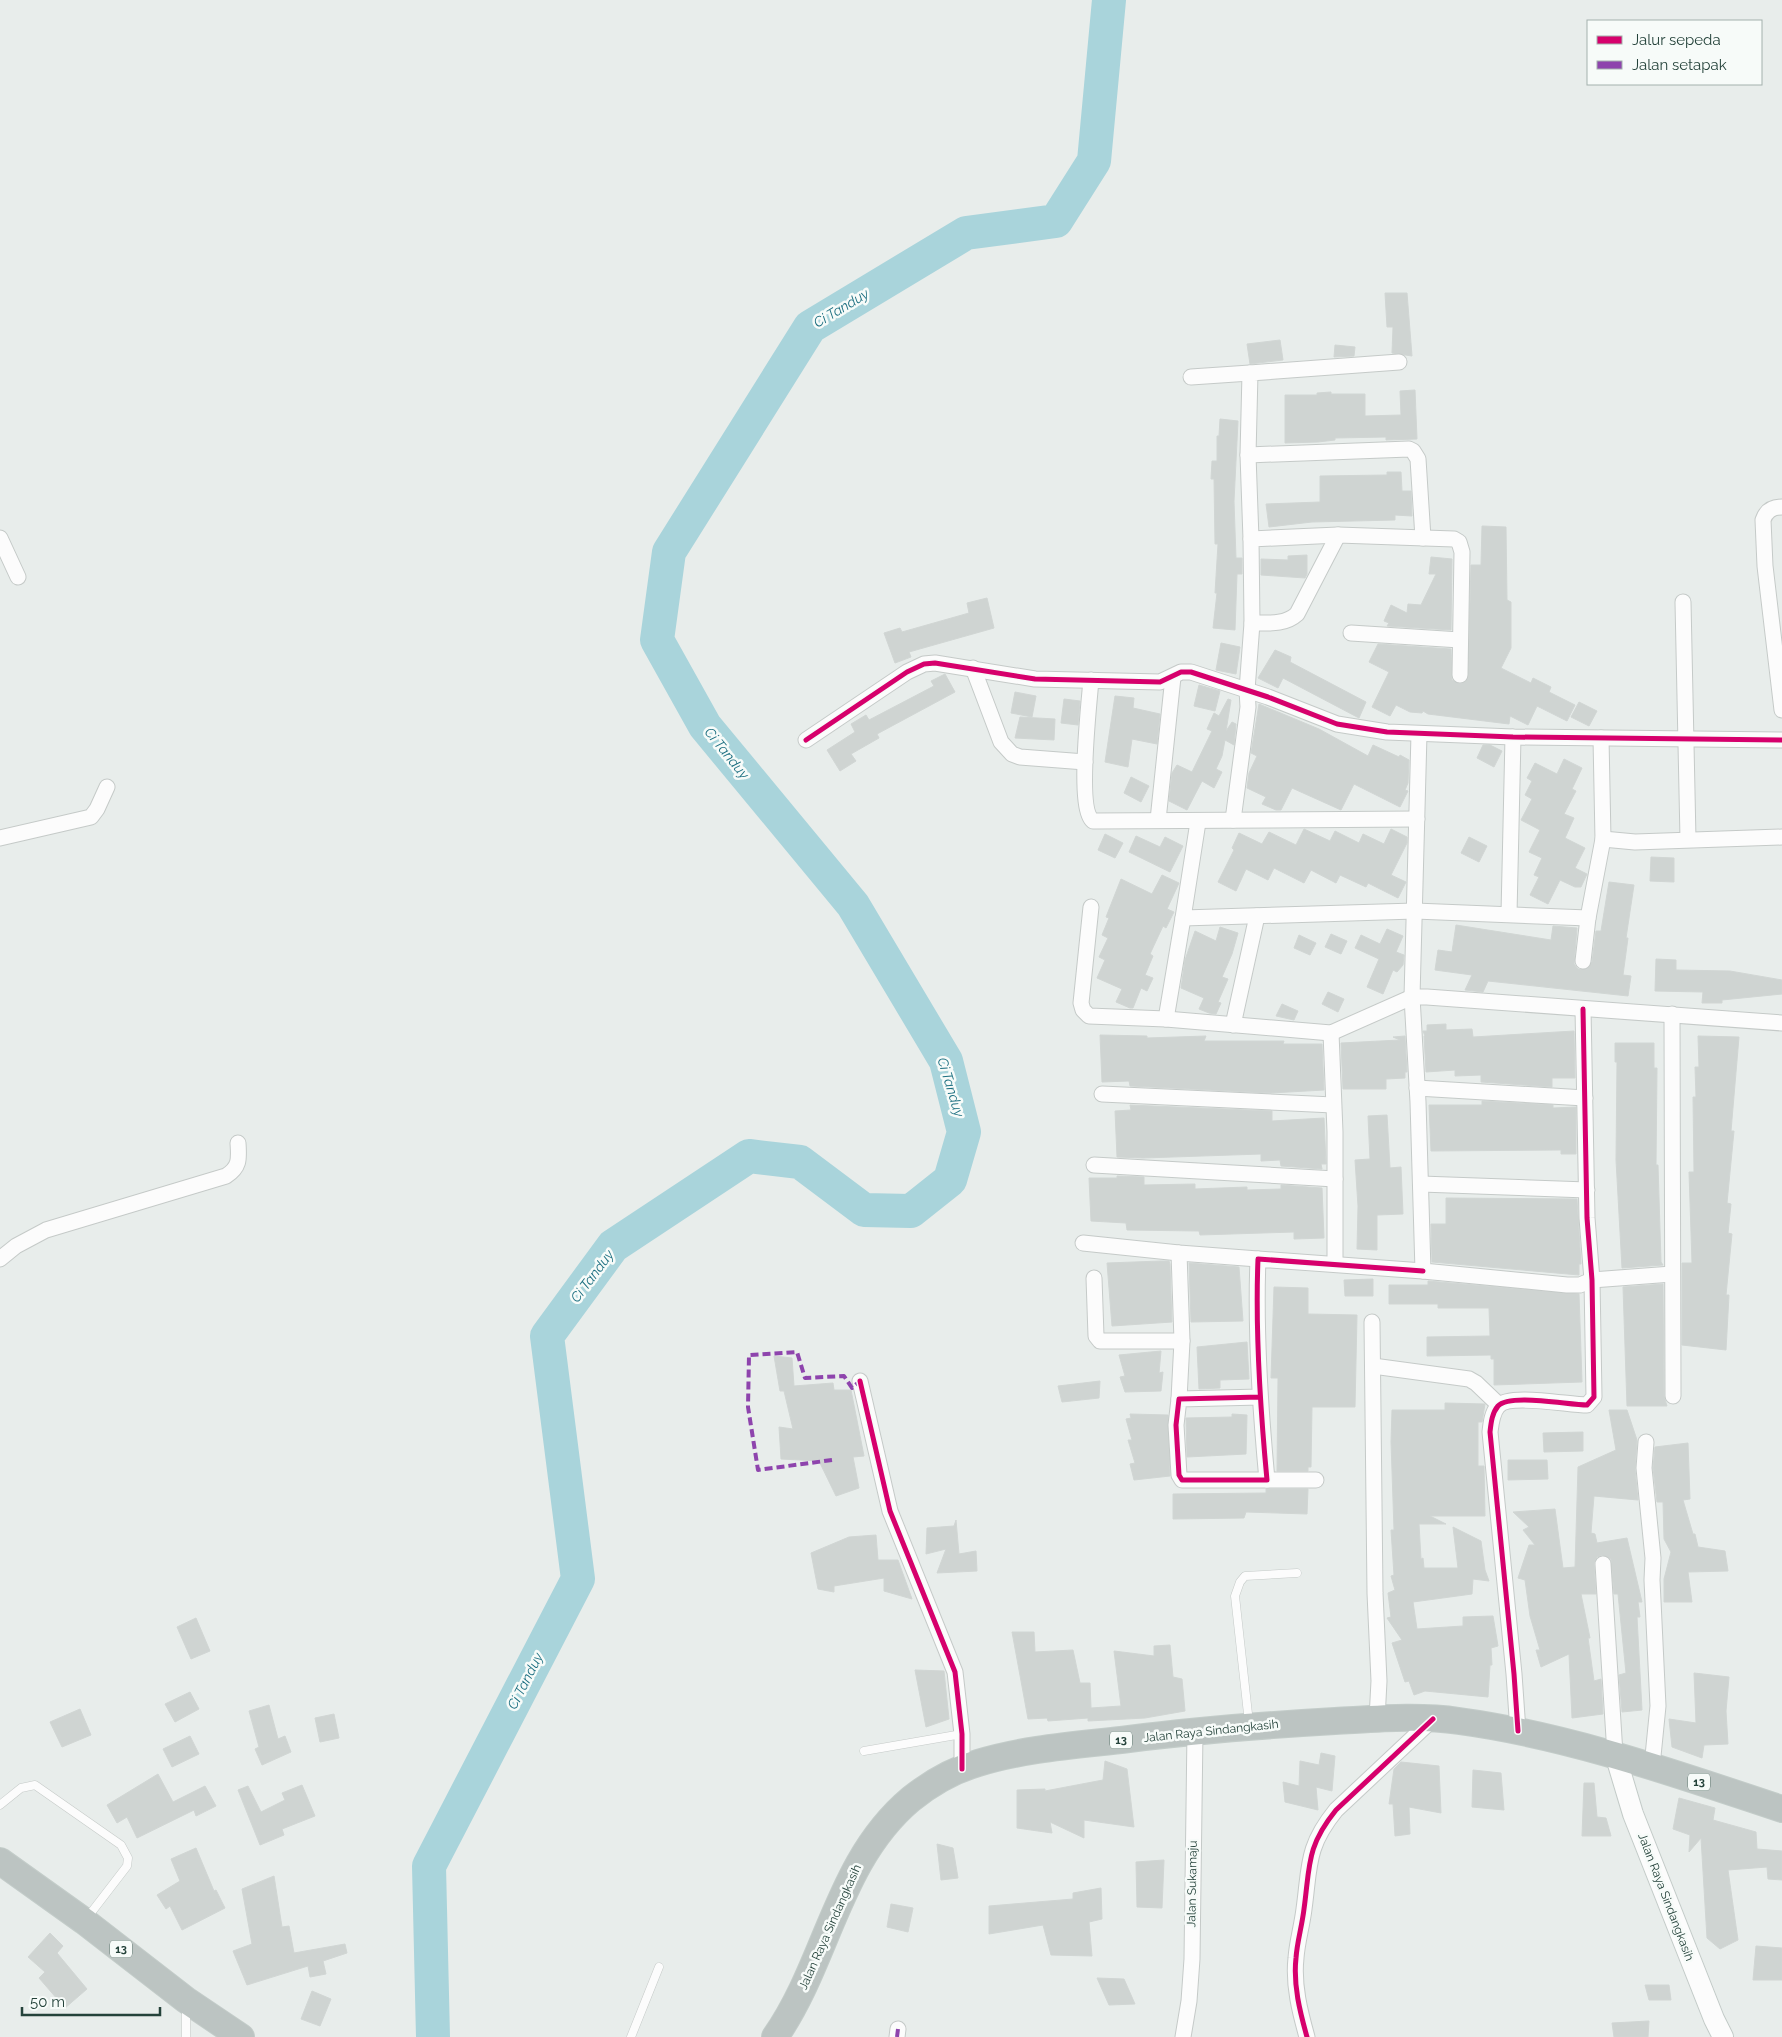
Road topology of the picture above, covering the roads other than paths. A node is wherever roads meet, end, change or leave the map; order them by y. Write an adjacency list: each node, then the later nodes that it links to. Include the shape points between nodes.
1 (1399, 362): 2 (street)
2 (1250, 373): 3 (street); 4 (street)
3 (1191, 377)
4 (1248, 455): 8 (street, via 1409,449 1418,459); 9 (street)
5 (1782, 507): 14 (street, via 1770,510 1763,520)
6 (1338, 535): 8 (street); 9 (street); 12 (street, via 1297,614 1291,620)
7 (0, 538): 10 (street)
8 (1422, 538): 15 (street, via 1454,539 1462,546)
9 (1251, 539): 12 (street)
10 (18, 577)
11 (1683, 602): 25 (street)
12 (1252, 623): 20 (street)
13 (1351, 633): 15 (street)
14 (1777, 634): 21 (street)
15 (1460, 640): 17 (street)
16 (973, 668): 19 (street, via 1035,679); 26 (street, via 935,663 914,668); 28 (street, via 1006,749 1020,757)
17 (1460, 675)
18 (1173, 677): 19 (street, via 1160,682); 20 (street, via 1181,672 1191,672); 31 (street)
19 (1091, 680): 28 (street)
20 (1247, 690): 22 (street, via 1337,724); 32 (street, via 1247,714)
21 (1782, 710)
22 (1419, 734): 23 (street); 30 (street)
23 (1513, 737): 24 (street); 40 (street)
24 (1601, 738): 25 (street); 36 (street)
25 (1686, 739): 27 (street); 37 (street)
26 (806, 740)
27 (1782, 740)
28 (1085, 762): 31 (street, via 1089,819 1099,823)
29 (107, 787): 34 (street, via 91,817)
30 (1417, 819): 32 (street); 39 (street)
31 (1158, 820): 33 (street)
32 (1233, 820): 33 (street)
33 (1198, 822): 42 (street)
34 (0, 838)
35 (1782, 838): 37 (street)
36 (1603, 839): 37 (street, via 1635,842); 43 (street)
37 (1688, 839)
38 (1091, 907): 48 (street, via 1081,1003 1083,1010 1089,1016)
39 (1415, 911): 40 (street); 41 (street); 45 (street)
40 (1510, 914): 43 (street)
41 (1257, 916): 42 (street); 50 (street)
42 (1183, 918): 48 (street)
43 (1588, 918): 44 (street)
44 (1583, 961)
45 (1412, 997): 46 (street); 51 (street); 52 (street)
46 (1584, 1009): 47 (street); 54 (street)
47 (1672, 1014): 49 (street); 67 (street)
48 (1166, 1019): 50 (street)
49 (1782, 1023)
50 (1233, 1025): 51 (street)
51 (1332, 1033): 55 (street)
52 (1417, 1088): 54 (street); 59 (street)
53 (1102, 1094): 55 (street)
54 (1585, 1098): 60 (street)
55 (1333, 1105): 58 (street)
56 (238, 1143): 63 (street, via 239,1163 226,1176 46,1230)
57 (1094, 1165): 58 (street)
58 (1335, 1179): 65 (street)
59 (1420, 1184): 60 (street); 66 (street)
60 (1587, 1190): 69 (street)
61 (1083, 1243): 62 (street)
62 (1180, 1253): 64 (street); 71 (street)
63 (0, 1259)
64 (1258, 1259): 65 (street); 75 (street, via 1256,1302)
65 (1335, 1263): 66 (street)
66 (1423, 1270): 69 (street, via 1567,1285 1580,1285)
67 (1672, 1274): 69 (street); 74 (street)
68 (1094, 1278): 71 (street, via 1096,1336 1100,1341)
69 (1592, 1280): 77 (street, via 1593,1401 1587,1405 1565,1405 1516,1400)
70 (1372, 1322): 72 (street)
71 (1182, 1340): 76 (street)
72 (1373, 1366): 77 (street, via 1469,1379); 83 (street)
73 (860, 1382): 88 (street, via 890,1511 955,1672)
74 (1673, 1396)
75 (1260, 1397): 76 (street); 79 (street)
76 (1179, 1399): 79 (street, via 1176,1425 1182,1480)
77 (1498, 1405): 87 (street, via 1490,1432)
78 (1646, 1442): 91 (street, via 1644,1468 1653,1558 1658,1706)
79 (1267, 1480): 80 (street)
80 (1316, 1480)
81 (1603, 1564): 90 (street)
82 (1297, 1574): 85 (lane, via 1245,1576 1237,1589 1235,1596)
83 (1377, 1718): 84 (highway, Jalan Raya Sindangkasih / 13); 85 (highway, Jalan Raya Sindangkasih / 13)
84 (1433, 1720): 87 (highway, Jalan Raya Sindangkasih / 13, via 1455,1720); 104 (street, via 1336,1810 1313,1846 1296,1958 1298,2000)
85 (1249, 1725): 86 (highway, Jalan Raya Sindangkasih / 13)
86 (1195, 1731): 92 (highway, Jalan Raya Sindangkasih / 13, via 1037,1750); 103 (street, Jalan Sukamaju, via 1192,1959)
87 (1518, 1731): 90 (highway, Jalan Raya Sindangkasih / 13)
88 (962, 1734): 89 (lane); 92 (street)
89 (864, 1751)
90 (1616, 1754): 91 (highway, Jalan Raya Sindangkasih / 13); 105 (main road, Jalan Raya Sindangkasih, via 1633,1814)
91 (1652, 1766): 94 (highway, Jalan Raya Sindangkasih / 13)
92 (962, 1769): 102 (highway, Jalan Raya Sindangkasih / 13, via 935,1782 911,1800 891,1819 862,1856 850,1876 816,1964 791,2014)
93 (0, 1805): 96 (lane, via 21,1788 35,1785 121,1845 128,1858 127,1866)
94 (1782, 1810)
95 (0, 1861): 96 (highway, 13)
96 (84, 1921): 98 (highway, 13)
97 (659, 1967): 101 (lane)
98 (186, 2000): 99 (lane); 100 (highway, 13)
99 (186, 2037)
100 (241, 2037)
101 (631, 2037)
102 (774, 2037)
103 (1183, 2037)
104 (1307, 2037)
105 (1723, 2037)

